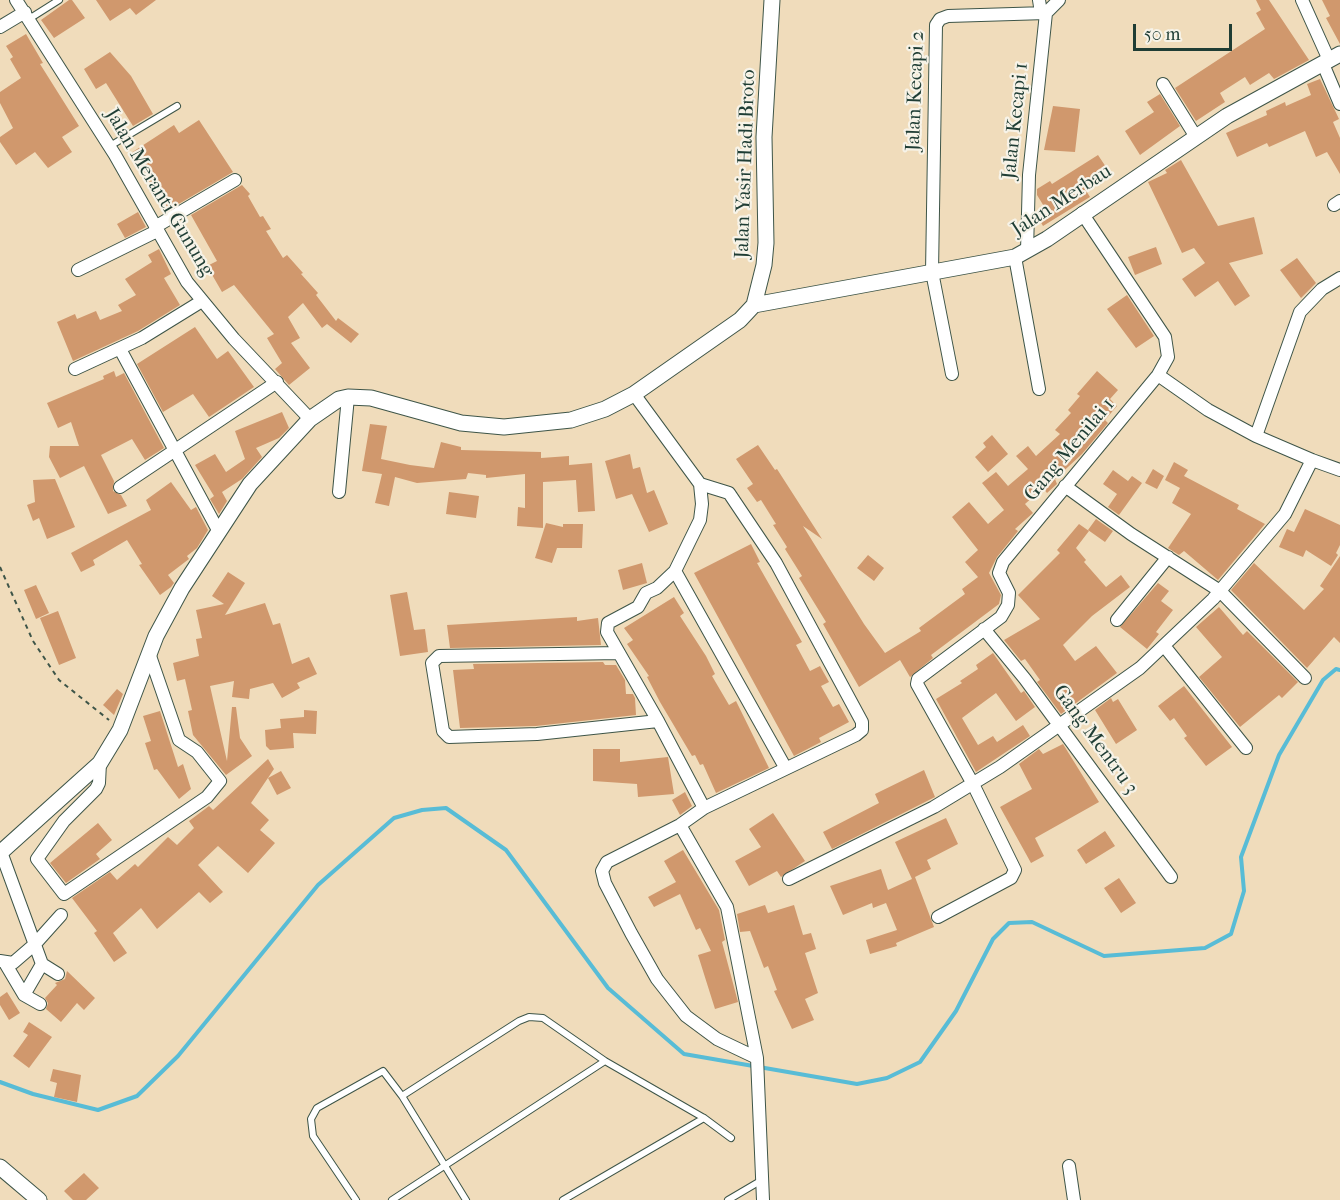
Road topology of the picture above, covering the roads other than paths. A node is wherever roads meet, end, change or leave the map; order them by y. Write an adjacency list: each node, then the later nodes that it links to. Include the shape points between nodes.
1 (16, 0): 7 (street, Jalan Meranti Gunung)
2 (59, 0): 7 (lane)
3 (772, 0): 23 (street, Jalan Yasir Hadi Broto, via 764,137 766,243)
4 (1059, 0): 6 (street)
5 (1302, 0): 9 (street)
6 (1042, 9): 18 (street, Jalan Kecapi 1); 20 (street, Jalan Kecapi 2, via 948,16 936,25)
7 (27, 15): 8 (street); 14 (street, Jalan Meranti Gunung)
8 (0, 27)
9 (1331, 59): 11 (street); 13 (street, Jalan Merbau)
10 (1163, 84): 13 (street)
11 (1340, 104)
12 (177, 106): 14 (lane)
13 (1196, 137): 16 (street, Jalan Merbau)
14 (109, 146): 17 (street, Jalan Meranti Gunung)
15 (235, 180): 17 (street)
16 (1082, 213): 18 (street, Jalan Merbau); 27 (street, Gang Menilai 1, via 1165,337 1168,357)
17 (156, 229): 19 (street); 22 (street, Jalan Meranti Gunung)
18 (1021, 254): 20 (street, Jalan Merbau); 29 (street, Jalan Kecapi 1)
19 (78, 270)
20 (932, 272): 23 (street, Jalan Merbau); 26 (street)
21 (1340, 278): 33 (street, via 1322,289 1300,312)
22 (202, 301): 24 (street); 28 (street, Jalan Meranti Gunung)
23 (754, 305): 30 (street, via 740,320)
24 (120, 349): 25 (street); 34 (street)
25 (75, 369)
26 (952, 374)
27 (1158, 375): 33 (street, via 1208,410); 38 (street, Gang Menilai 1)
28 (277, 382): 32 (street, Jalan Meranti Gunung); 34 (street)
29 (1038, 389)
30 (634, 394): 31 (street, via 571,420 504,427 461,423 371,398); 37 (street)
31 (348, 397): 32 (street); 40 (street)
32 (310, 419): 41 (street, via 250,484)
33 (1256, 436): 35 (street)
34 (176, 452): 39 (street); 41 (street)
35 (1312, 460): 36 (street); 44 (street, via 1285,514)
36 (1340, 470)
37 (700, 484): 43 (street, via 700,520); 55 (street, via 729,493 776,563 862,722 862,730 856,735)
38 (1065, 486): 42 (street); 46 (street, Gang Menilai 1, via 1003,562 999,573 1009,593 1008,605)
39 (120, 487)
40 (339, 492)
41 (219, 531): 49 (street, via 167,613)
42 (1168, 557): 44 (street); 45 (street)
43 (675, 571): 48 (street, via 646,593 638,607 608,623 607,632); 55 (street)
44 (1220, 591): 47 (street); 50 (street)
45 (1117, 620)
46 (984, 628): 52 (street, Gang Mentru 3); 56 (street, Gang Menilai 1, via 918,679 917,684)
47 (1165, 647): 52 (street); 53 (street)
48 (619, 653): 51 (street); 51 (street, via 439,656 432,663 442,731 449,738 537,734)
49 (150, 656): 54 (street, via 120,730); 54 (street, via 179,740 197,752 220,781 207,797 64,894 37,859 64,821 96,789)
50 (1305, 678)
51 (658, 721): 57 (street)
52 (1060, 726): 56 (street); 60 (street, Gang Mentru 3)
53 (1246, 748)
54 (100, 763): 59 (street)
55 (785, 767): 57 (street)
56 (973, 784): 61 (street); 63 (street, via 1015,873)
57 (704, 808): 58 (street)
58 (680, 825): 71 (street, via 728,907); 71 (street, via 607,862 602,876 657,979 687,1016 717,1039)
59 (1, 852): 64 (street)
60 (1171, 877)
61 (789, 879)
62 (61, 915): 64 (street)
63 (938, 917)
64 (35, 944): 65 (street, via 13,963); 66 (street)
65 (3, 962): 68 (street)
66 (42, 964): 67 (street); 68 (street)
67 (58, 974)
68 (24, 995): 69 (street)
69 (40, 1004)
70 (605, 1061): 72 (lane, via 543,1018 529,1017); 73 (lane); 75 (lane)
71 (757, 1061): 78 (street)
72 (402, 1096): 75 (lane); 80 (lane, via 387,1073 380,1072 314,1113 310,1125 313,1136)
73 (704, 1118): 74 (lane); 83 (lane)
74 (731, 1138)
75 (444, 1166): 81 (lane); 82 (lane)
76 (1069, 1166): 86 (street)
77 (0, 1167): 79 (street)
78 (762, 1180): 84 (lane); 85 (street)
79 (39, 1200)
80 (356, 1200)
81 (392, 1200)
82 (466, 1200)
83 (563, 1200)
84 (728, 1200)
85 (763, 1200)
86 (1074, 1200)

